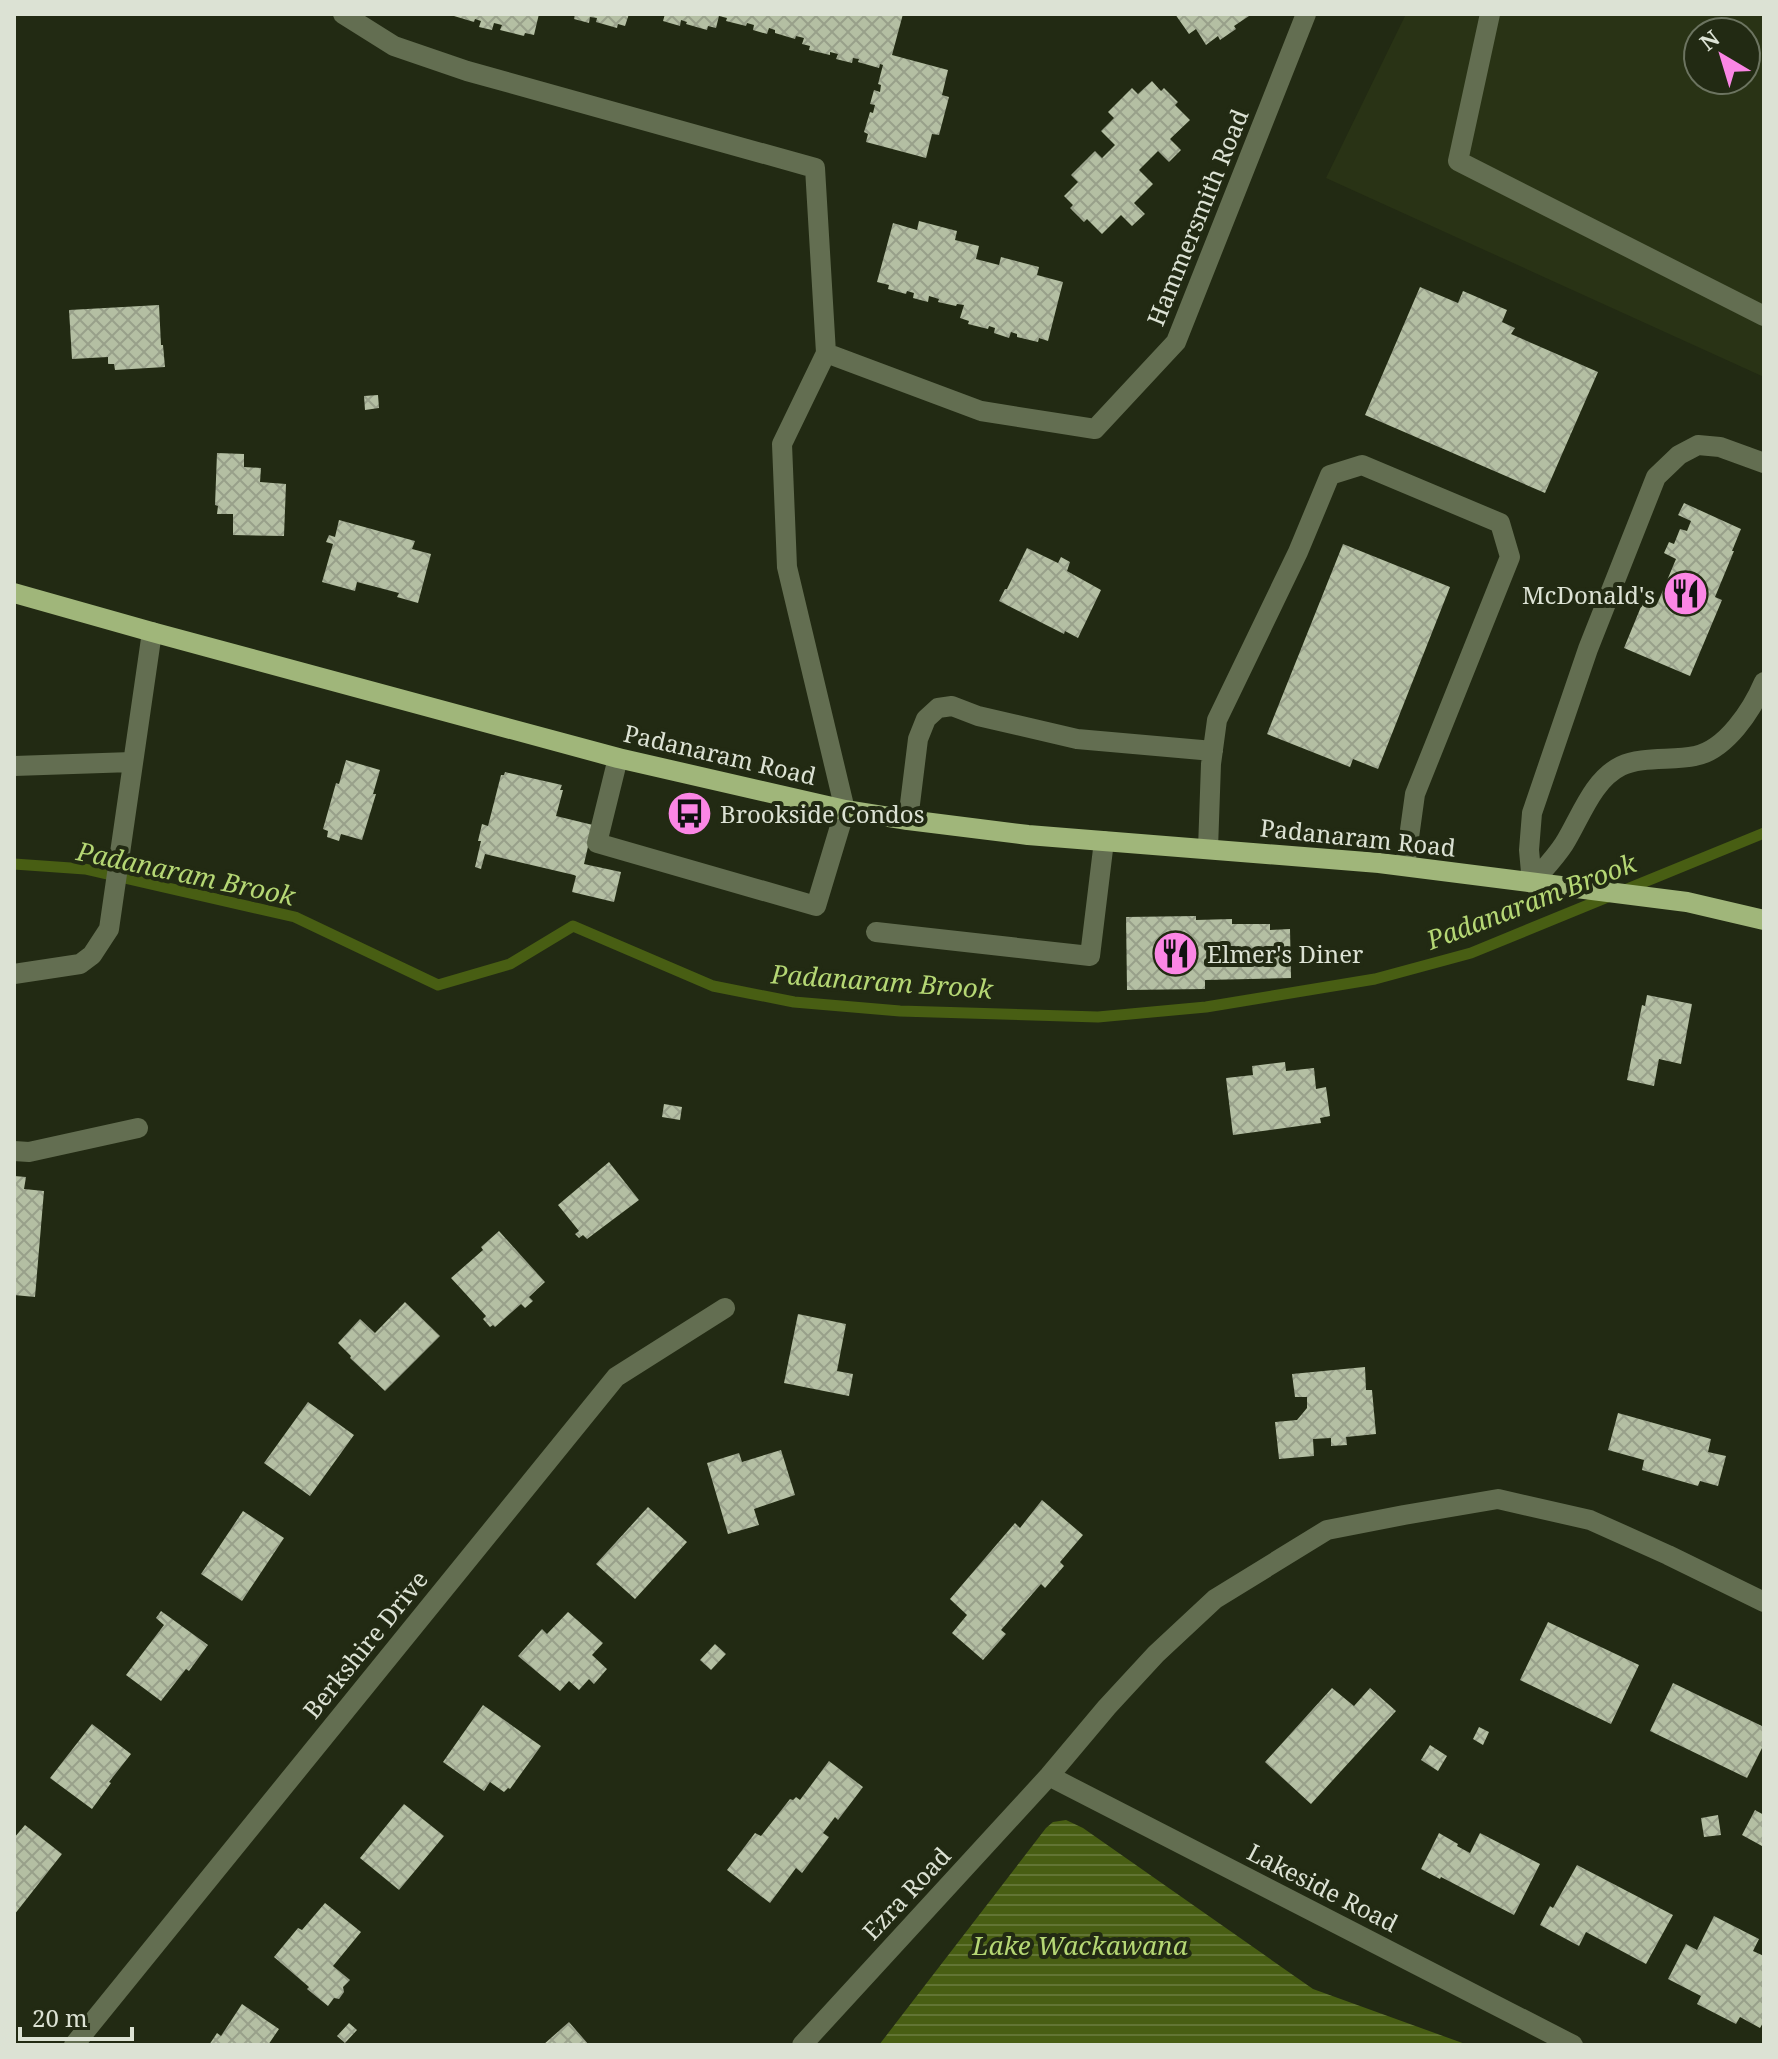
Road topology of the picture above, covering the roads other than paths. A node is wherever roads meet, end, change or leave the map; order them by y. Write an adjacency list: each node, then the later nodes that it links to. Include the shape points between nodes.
1 (343, 14): 5 (street, via 394,46 467,71 815,168)
2 (1306, 14): 5 (street, Hammersmith Road, via 1176,342 1095,429 981,411)
3 (1490, 14): 4 (street, via 1458,161)
4 (1764, 316)
5 (826, 353): 14 (street, via 782,444 787,567)
6 (1764, 463): 19 (street, via 1698,445 1656,477 1588,649 1532,813)
7 (14, 593): 8 (main road, Padanaram Road)
8 (152, 632): 11 (main road, Padanaram Road); 12 (street)
9 (1764, 682): 19 (street, via 1732,734 1719,745 1696,756 1622,765 1601,781 1562,847)
10 (1213, 751): 15 (street, via 1077,739 952,706 938,708 926,719 918,739); 17 (street); 18 (street, via 1217,720 1330,475 1362,465 1500,523 1510,557 1415,794)
11 (618, 758): 14 (main road, Padanaram Road); 14 (street, via 597,843 816,906)
12 (132, 762): 13 (street); 22 (street, via 109,929 80,964)
13 (14, 766)
14 (845, 810): 15 (main road, Padanaram Road)
15 (908, 820): 16 (main road, Padanaram Road)
16 (1104, 841): 17 (main road, Padanaram Road); 21 (street, via 1090,956)
17 (1208, 849): 18 (main road, Padanaram Road)
18 (1405, 866): 19 (main road, Padanaram Road)
19 (1532, 883): 20 (main road, Padanaram Road, via 1687,902)
20 (1764, 920)
21 (876, 932)
22 (14, 974)
23 (138, 1128): 24 (street)
24 (14, 1151)
25 (725, 1308): 28 (street, Berkshire Drive, via 616,1377)
26 (1764, 1602): 27 (street, Ezra Road, via 1590,1520 1498,1499 1327,1530 1215,1599 1156,1654)
27 (1049, 1776): 29 (street, Ezra Road); 30 (street, Lakeside Road)
28 (74, 2045)
29 (802, 2045)
30 (1573, 2045)

